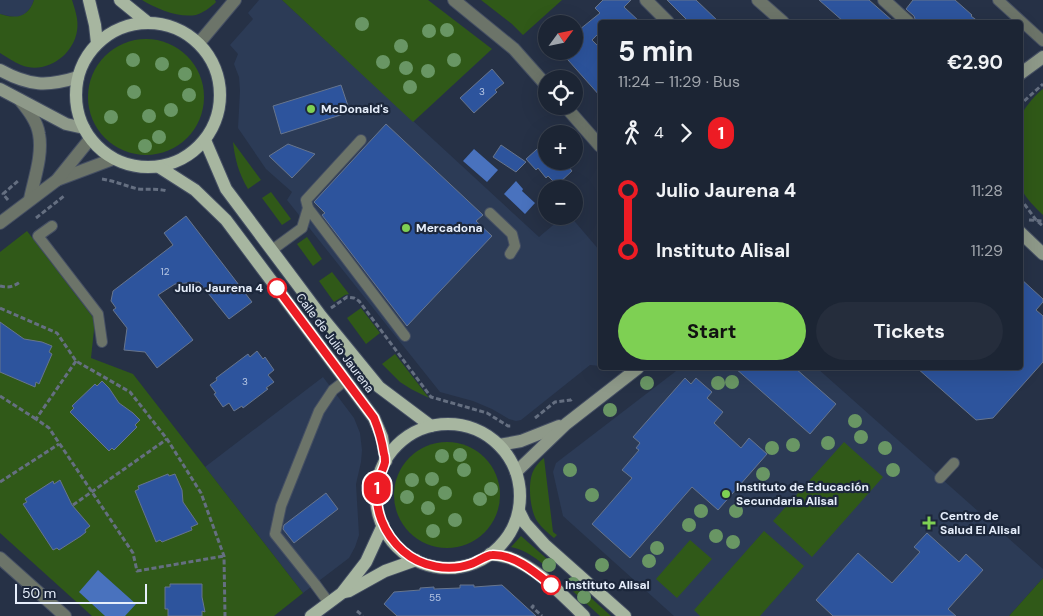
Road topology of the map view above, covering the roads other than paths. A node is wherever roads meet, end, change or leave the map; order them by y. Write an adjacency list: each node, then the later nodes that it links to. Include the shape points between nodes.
1 (89, 0): 16 (main road)
2 (120, 0): 13 (main road)
3 (235, 0): 17 (street)
4 (454, 0): 21 (street, via 514,49)
5 (646, 0): 9 (street)
6 (758, 0): 10 (street)
7 (884, 0): 11 (street)
8 (998, 0): 12 (lane)
9 (666, 20)
10 (781, 20)
11 (906, 20)
12 (1020, 20)
13 (147, 22): 16 (main road, via 129,24); 17 (main road, via 175,27)
14 (1023, 23): 15 (lane)
15 (1043, 41)
16 (97, 43): 22 (main road, via 83,62)
17 (199, 43): 27 (main road, via 215,66 221,93 216,121)
18 (1043, 57): 20 (main road)
19 (0, 70): 22 (main road, via 14,78 41,84)
20 (1023, 72)
21 (538, 76)
22 (78, 77): 26 (main road, via 77,108)
23 (0, 89): 24 (main road)
24 (20, 100): 26 (main road); 33 (street, via 35,121 39,133 40,153)
25 (573, 115): 29 (street)
26 (87, 134): 30 (main road); 32 (street)
27 (205, 140): 31 (main road, via 185,158); 39 (main road, Calle de Julio Jaurena, via 226,189)
28 (361, 140): 34 (lane, via 306,200)
29 (598, 144)
30 (113, 159): 31 (main road, via 144,168); 32 (street)
31 (160, 167): 45 (main road, Calle de Julio Jaurena, via 195,190 226,220)
32 (57, 180): 33 (street)
33 (30, 199): 36 (street)
34 (308, 208): 39 (lane, via 302,228); 42 (lane)
35 (490, 212): 40 (lane, via 512,234 515,246)
36 (0, 223)
37 (52, 226): 43 (lane, via 38,236 98,314)
38 (1023, 235): 41 (main road)
39 (272, 250): 47 (main road, Calle de Julio Jaurena, via 379,387)
40 (510, 254)
41 (1043, 254)
42 (405, 336)
43 (102, 342)
44 (635, 370): 46 (main road)
45 (346, 380): 49 (main road, Calle de Julio Jaurena, via 374,418 382,437); 59 (lane, via 333,390 319,411 281,506 275,534)
46 (566, 424): 48 (main road, via 521,441); 51 (main road)
47 (431, 426): 48 (main road, via 468,426); 49 (main road, via 404,439)
48 (499, 445): 51 (main road)
49 (386, 461): 54 (main road, via 377,493)
50 (954, 463): 52 (lane)
51 (516, 472): 53 (main road, via 520,491)
52 (940, 478)
53 (519, 511): 55 (main road, via 513,528); 63 (main road, via 525,524 545,545)
54 (383, 526): 57 (main road, via 396,545); 58 (main road, via 366,562)
55 (490, 554): 57 (main road, via 454,568); 62 (main road, via 508,557 535,572)
56 (0, 558): 60 (street)
57 (416, 560): 58 (main road, via 385,571)
58 (342, 593): 59 (main road)
59 (329, 603): 61 (main road)
60 (65, 616)
61 (311, 616)
62 (584, 616)
63 (625, 616)

